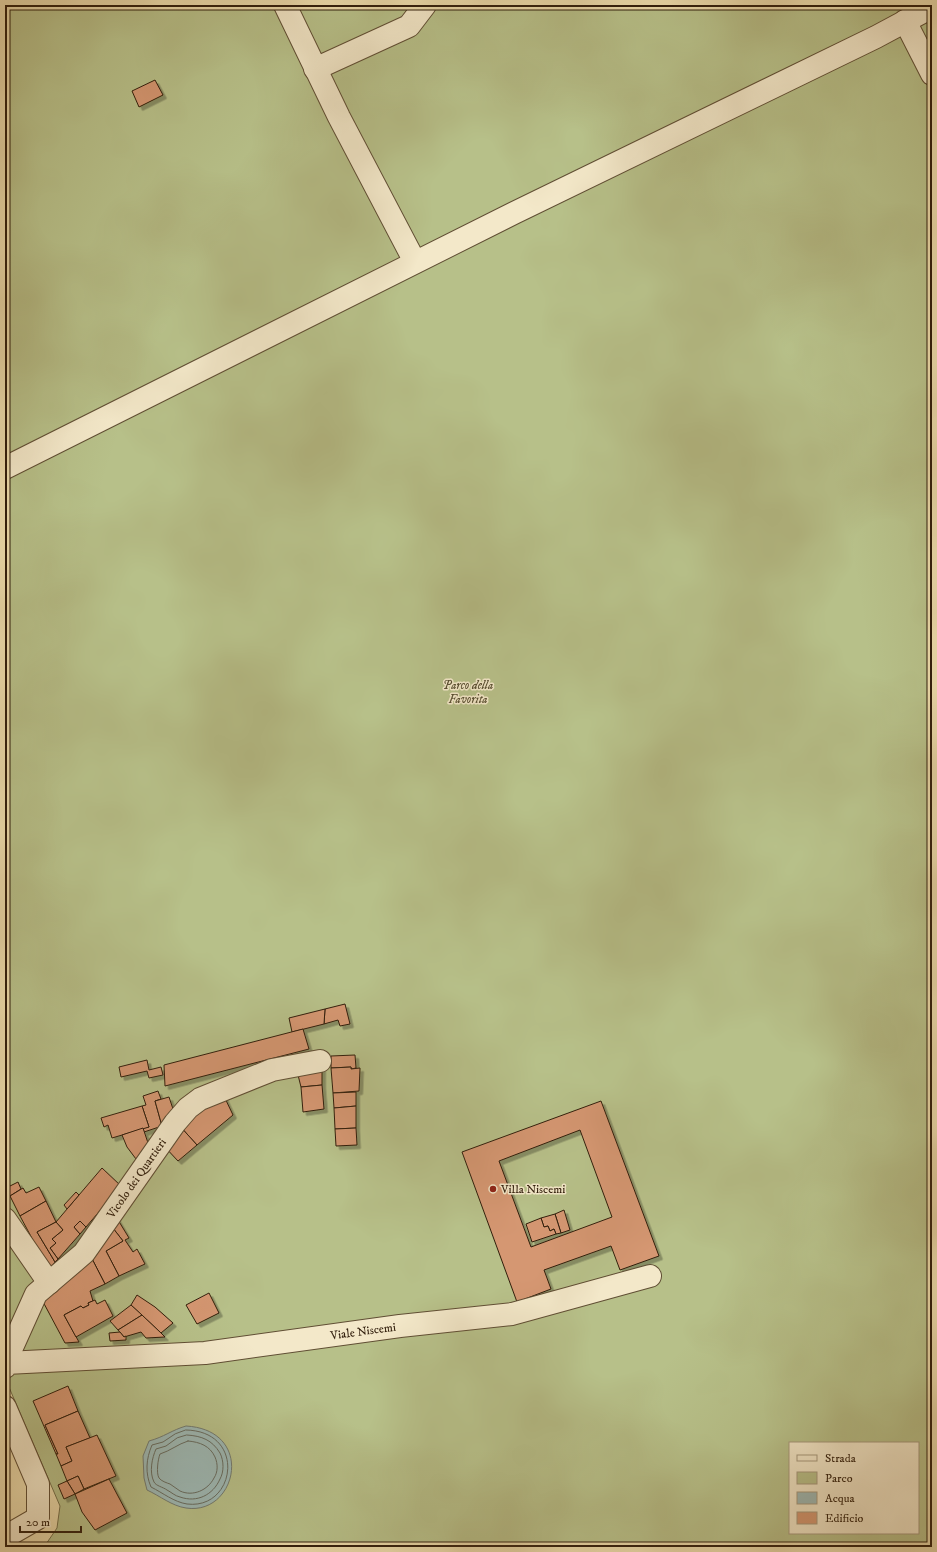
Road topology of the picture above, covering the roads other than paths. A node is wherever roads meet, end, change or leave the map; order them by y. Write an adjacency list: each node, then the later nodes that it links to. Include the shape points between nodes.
1 (285, 5): 5 (street)
2 (425, 5): 5 (street, via 409,26)
3 (932, 7): 4 (street)
4 (905, 21): 6 (street); 7 (street)
5 (316, 69): 7 (street)
6 (932, 74)
7 (415, 262): 8 (street)
8 (5, 468)
9 (320, 1061): 12 (street, Vicolo dei Quartieri, via 272,1070 200,1099 188,1108 84,1252)
10 (5, 1219): 12 (street)
11 (650, 1276): 13 (street, Viale Niscemi, via 512,1314 400,1326 205,1353)
12 (50, 1283): 13 (street, Vicolo dei Quartieri, via 36,1294)
13 (5, 1364)
14 (5, 1407): 15 (street, via 38,1484 38,1518)
15 (5, 1538): 16 (street)
16 (10, 1547)

